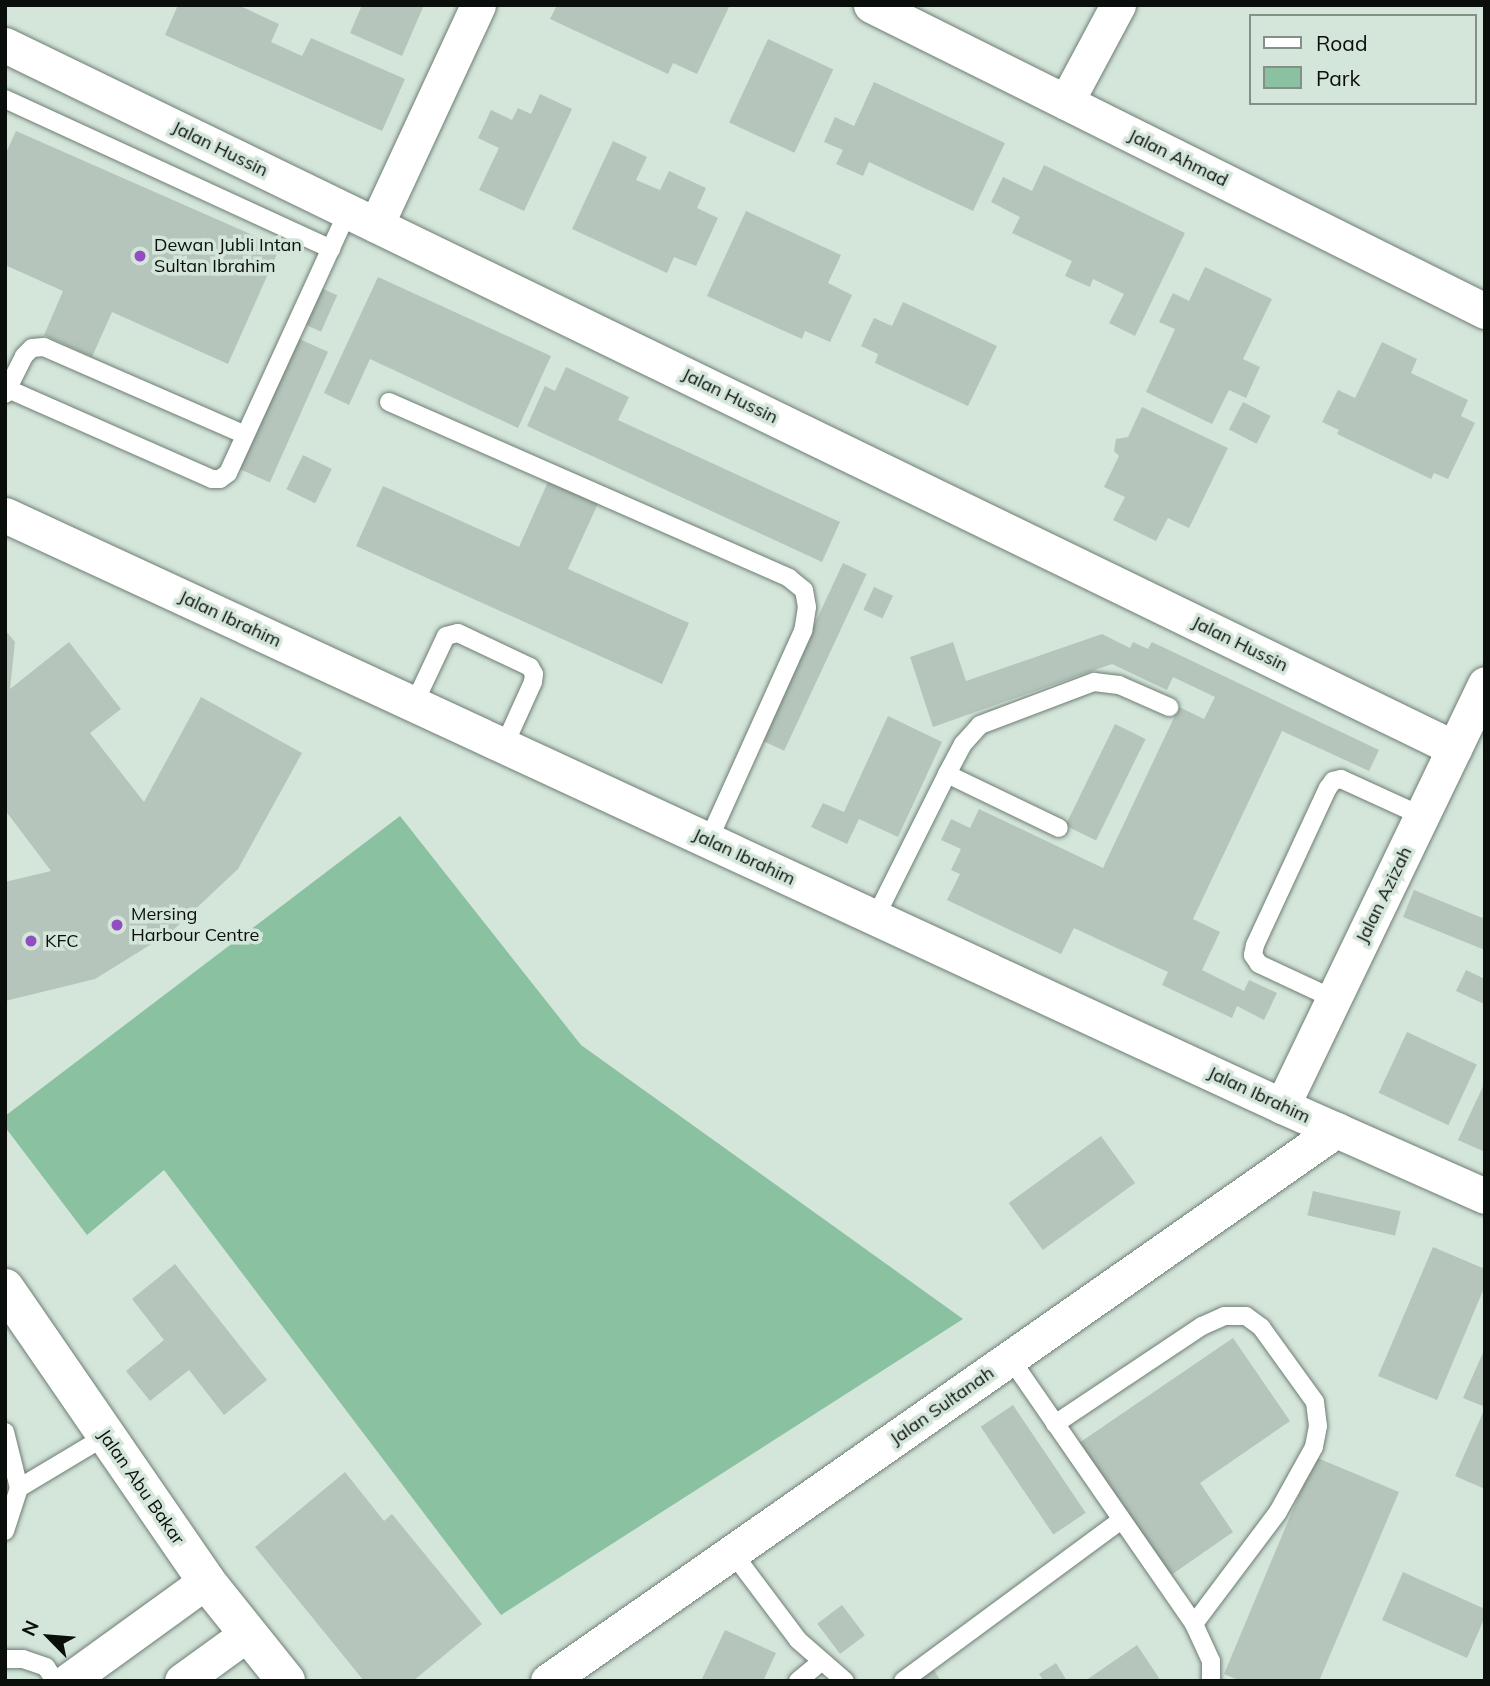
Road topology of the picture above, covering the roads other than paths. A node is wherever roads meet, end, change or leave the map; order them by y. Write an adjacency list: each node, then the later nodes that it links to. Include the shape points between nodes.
1 (478, 5): 7 (street)
2 (871, 5): 6 (street, Jalan Ahmad)
3 (1118, 5): 6 (street)
4 (5, 45): 7 (street, Jalan Hussin)
5 (5, 99): 8 (lane)
6 (1066, 102): 9 (street, Jalan Ahmad)
7 (362, 218): 8 (lane); 18 (street, Jalan Hussin)
8 (331, 249): 12 (lane)
9 (1485, 311)
10 (7, 391): 12 (lane, via 24,356 32,348 44,347); 12 (lane, via 212,479 228,473)
11 (389, 402): 22 (lane, via 789,578 804,590 803,631)
12 (245, 435)
13 (5, 515): 15 (street, Jalan Ibrahim)
14 (1485, 684): 18 (street, Jalan Azizah)
15 (414, 704): 17 (street, Jalan Ibrahim); 17 (lane, via 446,636 458,633 530,667 534,674)
16 (1169, 706): 19 (lane, via 1119,685 1094,682 980,725)
17 (504, 746): 22 (street, Jalan Ibrahim)
18 (1454, 748): 20 (street, Jalan Azizah)
19 (947, 774): 21 (lane); 23 (lane)
20 (1422, 816): 24 (street, Jalan Azizah); 24 (lane, via 1341,779 1328,788 1253,955 1259,964)
21 (1059, 828)
22 (708, 841): 23 (street, Jalan Ibrahim)
23 (875, 918): 25 (street, Jalan Ibrahim)
24 (1334, 999): 25 (street, Jalan Azizah)
25 (1282, 1106): 26 (street, Jalan Ibrahim)
26 (1336, 1130): 27 (street, Jalan Ibrahim); 29 (street, Jalan Sultanah)
27 (1485, 1196)
28 (5, 1288): 32 (street, Jalan Abu Bakar)
29 (1010, 1358): 30 (lane); 36 (street, Jalan Sultanah)
30 (1055, 1424): 34 (lane); 38 (lane, via 1224,1316 1246,1316 1261,1327 1315,1402 1318,1426 1314,1447 1278,1512)
31 (5, 1432): 33 (lane)
32 (106, 1436): 33 (lane); 37 (street, Jalan Abu Bakar)
33 (19, 1488): 35 (lane)
34 (1121, 1520): 38 (lane); 49 (lane)
35 (5, 1531)
36 (732, 1552): 41 (lane, via 798,1640); 46 (street, Jalan Sultanah)
37 (206, 1581): 39 (street, Jalan Abu Bakar); 44 (street)
38 (1194, 1624): 50 (lane, via 1211,1661)
39 (248, 1633): 42 (street, Jalan Abu Bakar); 45 (street)
40 (5, 1659): 43 (lane, via 46,1667)
41 (822, 1661): 47 (lane); 48 (lane)
42 (277, 1678)
43 (55, 1681)
44 (68, 1681)
45 (182, 1681)
46 (548, 1681)
47 (798, 1681)
48 (845, 1681)
49 (903, 1681)
50 (1210, 1681)

